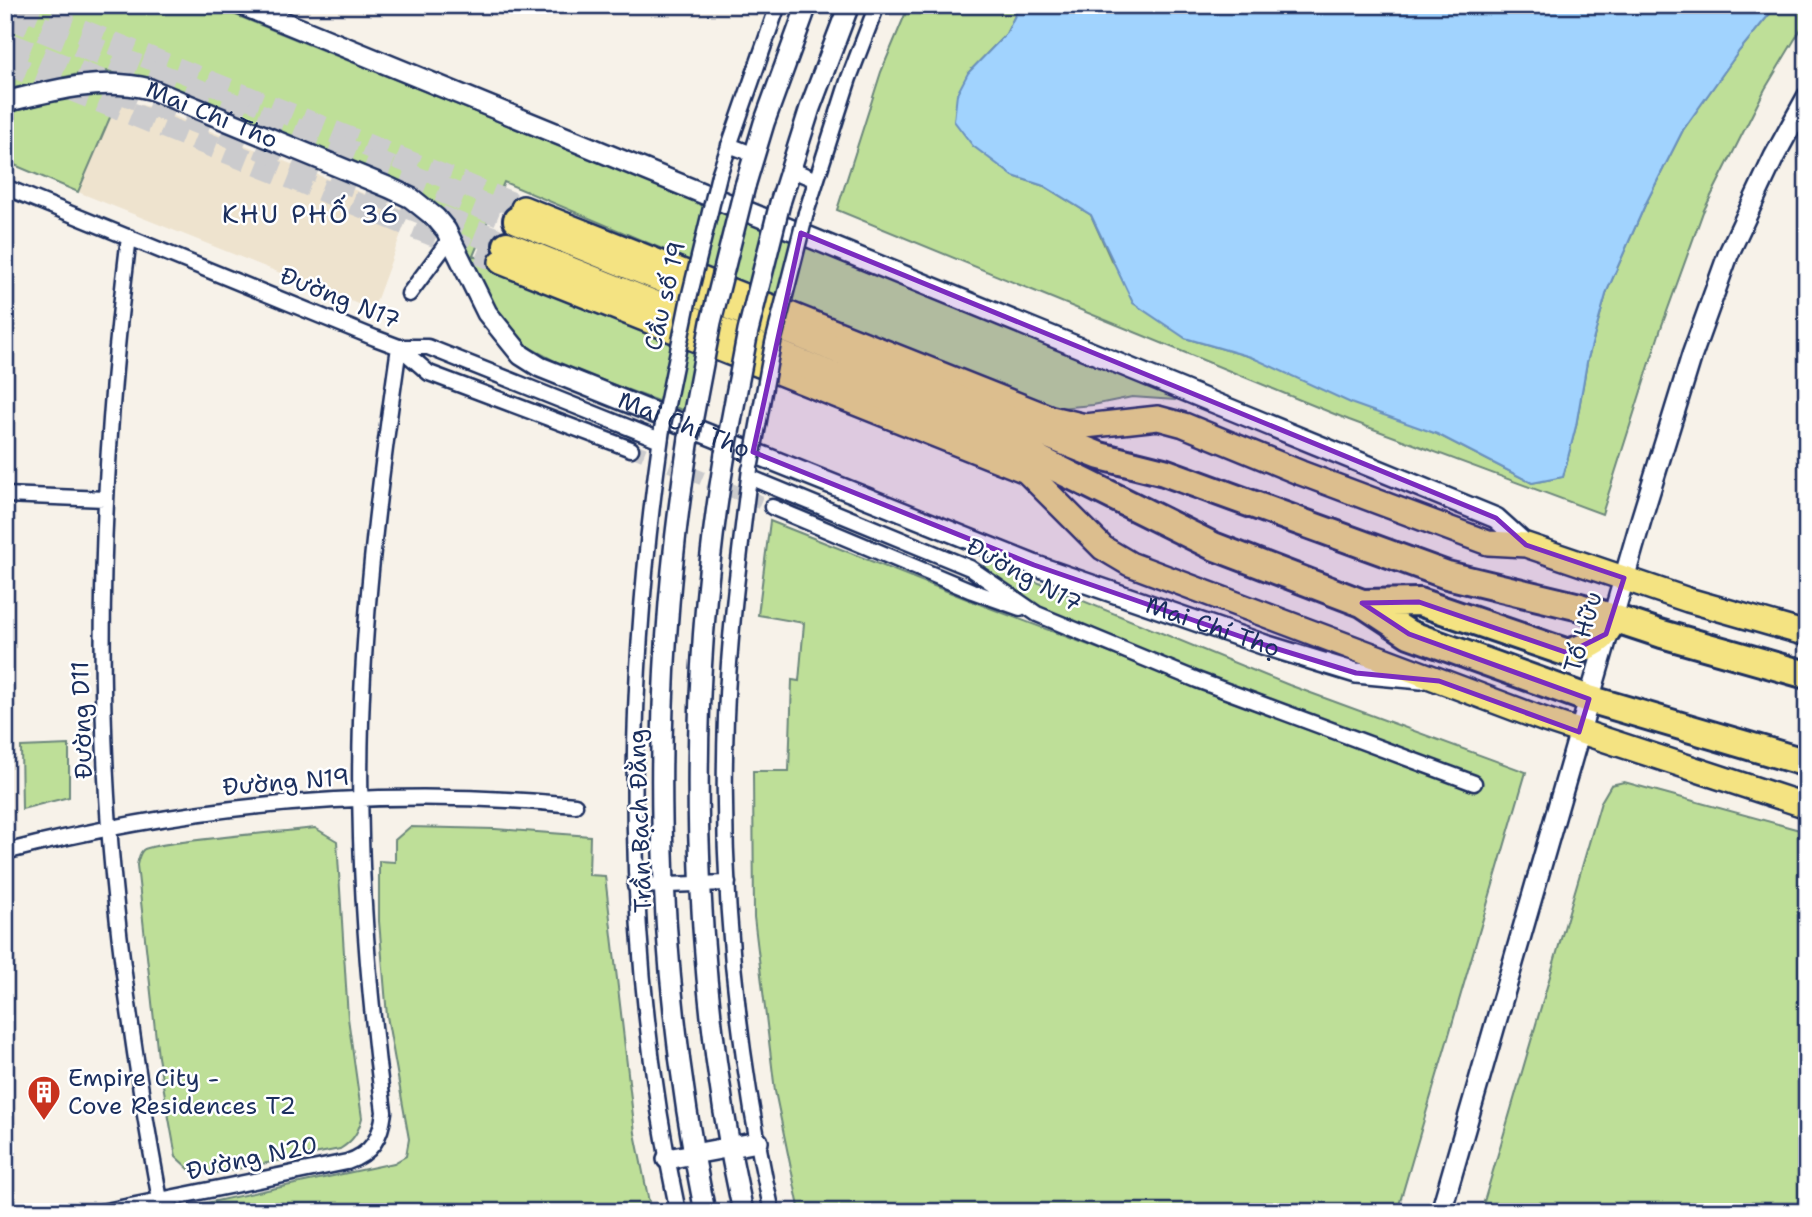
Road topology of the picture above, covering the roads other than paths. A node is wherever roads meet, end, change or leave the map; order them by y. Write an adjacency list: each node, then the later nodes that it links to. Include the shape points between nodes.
1 (242, 5): 26 (street, via 1496,518)
2 (778, 5): 8 (street, Cầu số 19)
3 (807, 5): 9 (street)
4 (849, 5): 10 (street)
5 (877, 5): 11 (street)
6 (1807, 97): 27 (street, Tố Hữu, via 1769,167 1719,278)
7 (5, 102): 15 (street, Mai Chí Thọ, via 108,83 150,89 411,198 436,218)
8 (729, 145): 9 (street); 19 (street, Cầu số 19, bridge, via 688,302)
9 (755, 155): 20 (street, Cầu số 19, bridge, via 711,322)
10 (790, 169): 11 (street); 44 (street, bridge, via 748,331 725,454 709,582 699,759)
11 (816, 180): 22 (street, bridge, via 773,343)
12 (5, 187): 14 (street, Đường N17)
13 (520, 214): 26 (main road, via 1051,418 1085,426 1158,418 1488,543); 30 (highway, via 1100,456 1176,477 1447,575)
14 (129, 237): 18 (street, Đường N17); 24 (street, Đường D11)
15 (450, 239): 17 (street); 33 (street, Mai Chí Thọ, via 487,313 521,355 540,367 1059,574 1356,673)
16 (504, 254): 28 (highway, Mai Chí Thọ, via 1032,456 1213,546); 33 (main road, Mai Chí Thọ, via 1026,471 1103,548 1130,564)
17 (410, 294)
18 (400, 347): 19 (street, Đường N17, via 428,347); 21 (street, via 429,373); 38 (street, via 372,556)
19 (661, 435): 46 (street, Cầu số 19, via 639,633)
20 (689, 438): 45 (street, Trần Bạch Đằng, via 663,674 660,820)
21 (631, 449)
22 (750, 471): 29 (street, Đường N17, via 970,568); 43 (street, via 726,718)
23 (5, 495): 24 (street)
24 (105, 499): 41 (street, Đường D11, via 102,663)
25 (772, 507): 29 (street)
26 (1527, 545): 27 (main road)
27 (1624, 578): 30 (street, Tố Hữu); 31 (main road)
28 (1362, 603): 30 (highway, via 1419,602 1567,653 1606,634); 34 (highway, Mai Chí Thọ, via 1409,634)
29 (1037, 614): 37 (street, Đường N17, via 1197,680)
30 (1614, 618): 32 (highway); 34 (street, Tố Hữu)
31 (1807, 634)
32 (1807, 675)
33 (1439, 681): 35 (main road, Mai Chí Thọ)
34 (1589, 699): 35 (street, Tố Hữu); 36 (highway, Mai Chí Thọ)
35 (1579, 732): 40 (main road, Mai Chí Thọ); 53 (street, Tố Hữu)
36 (1807, 763)
37 (1474, 783)
38 (361, 798): 39 (street, Đường N19, via 442,797); 41 (street, Đường N19, via 233,808); 51 (street, Đường N20, via 367,957 384,1112 378,1138 360,1158)
39 (575, 805)
40 (1807, 806)
41 (109, 828): 42 (street, Đường N19); 51 (street, Đường D11, via 131,1029)
42 (5, 852)
43 (728, 883): 44 (street); 47 (street, via 742,1042)
44 (702, 884): 45 (street); 48 (street, via 713,1021)
45 (664, 885): 46 (street); 49 (street, Trần Bạch Đằng, via 670,978)
46 (635, 886): 50 (street, Cầu số 19, via 648,1028)
47 (758, 1142): 48 (street); 57 (street)
48 (731, 1147): 49 (street); 52 (street)
49 (694, 1154): 50 (street); 54 (street, Trần Bạch Đằng)
50 (667, 1159): 55 (street, Cầu số 19)
51 (160, 1200): 56 (street, Đường N20)
52 (741, 1203)
53 (1443, 1203)
54 (704, 1207)
55 (677, 1210)
56 (101, 1212)
57 (772, 1212)

